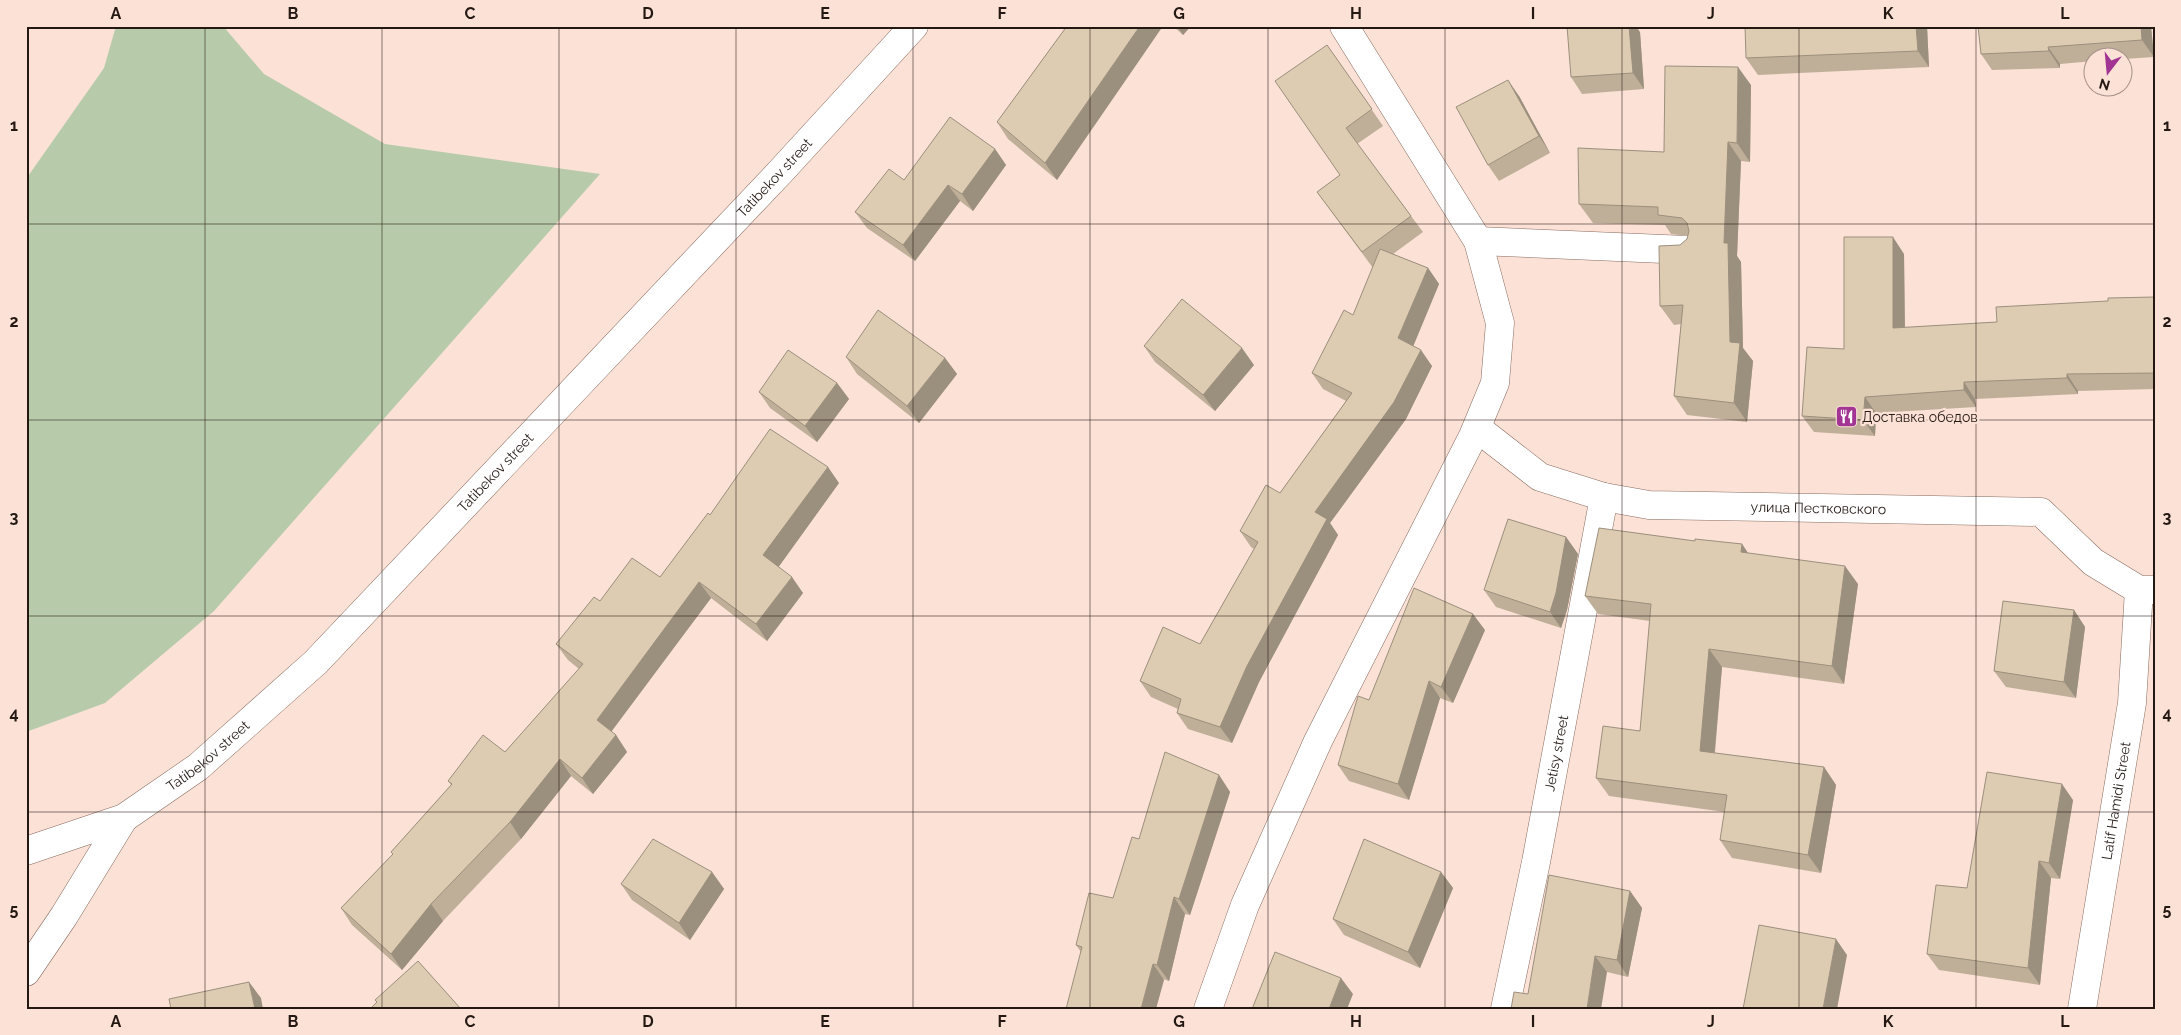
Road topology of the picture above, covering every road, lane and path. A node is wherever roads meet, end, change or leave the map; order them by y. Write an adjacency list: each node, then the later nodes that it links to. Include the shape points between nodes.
1 (914, 26): 8 (street, Tatibekov street, via 316,662 198,767)
2 (1344, 26): 3 (street)
3 (1478, 241): 4 (street); 5 (street, via 1500,323 1495,383)
4 (1687, 250)
5 (1477, 428): 6 (street, улица Пестковского, via 1540,477); 11 (street, via 1318,741 1245,905)
6 (1604, 496): 7 (street, улица Пестковского, via 1649,505 2041,512 2093,562); 12 (street, Jetisy street, via 1536,862)
7 (2147, 590): 13 (street, Latif Hamidi Street)
8 (124, 818): 9 (street, Tatibekov street); 10 (street)
9 (26, 851)
10 (26, 972)
11 (1208, 1009)
12 (1505, 1009)
13 (2082, 1009)

